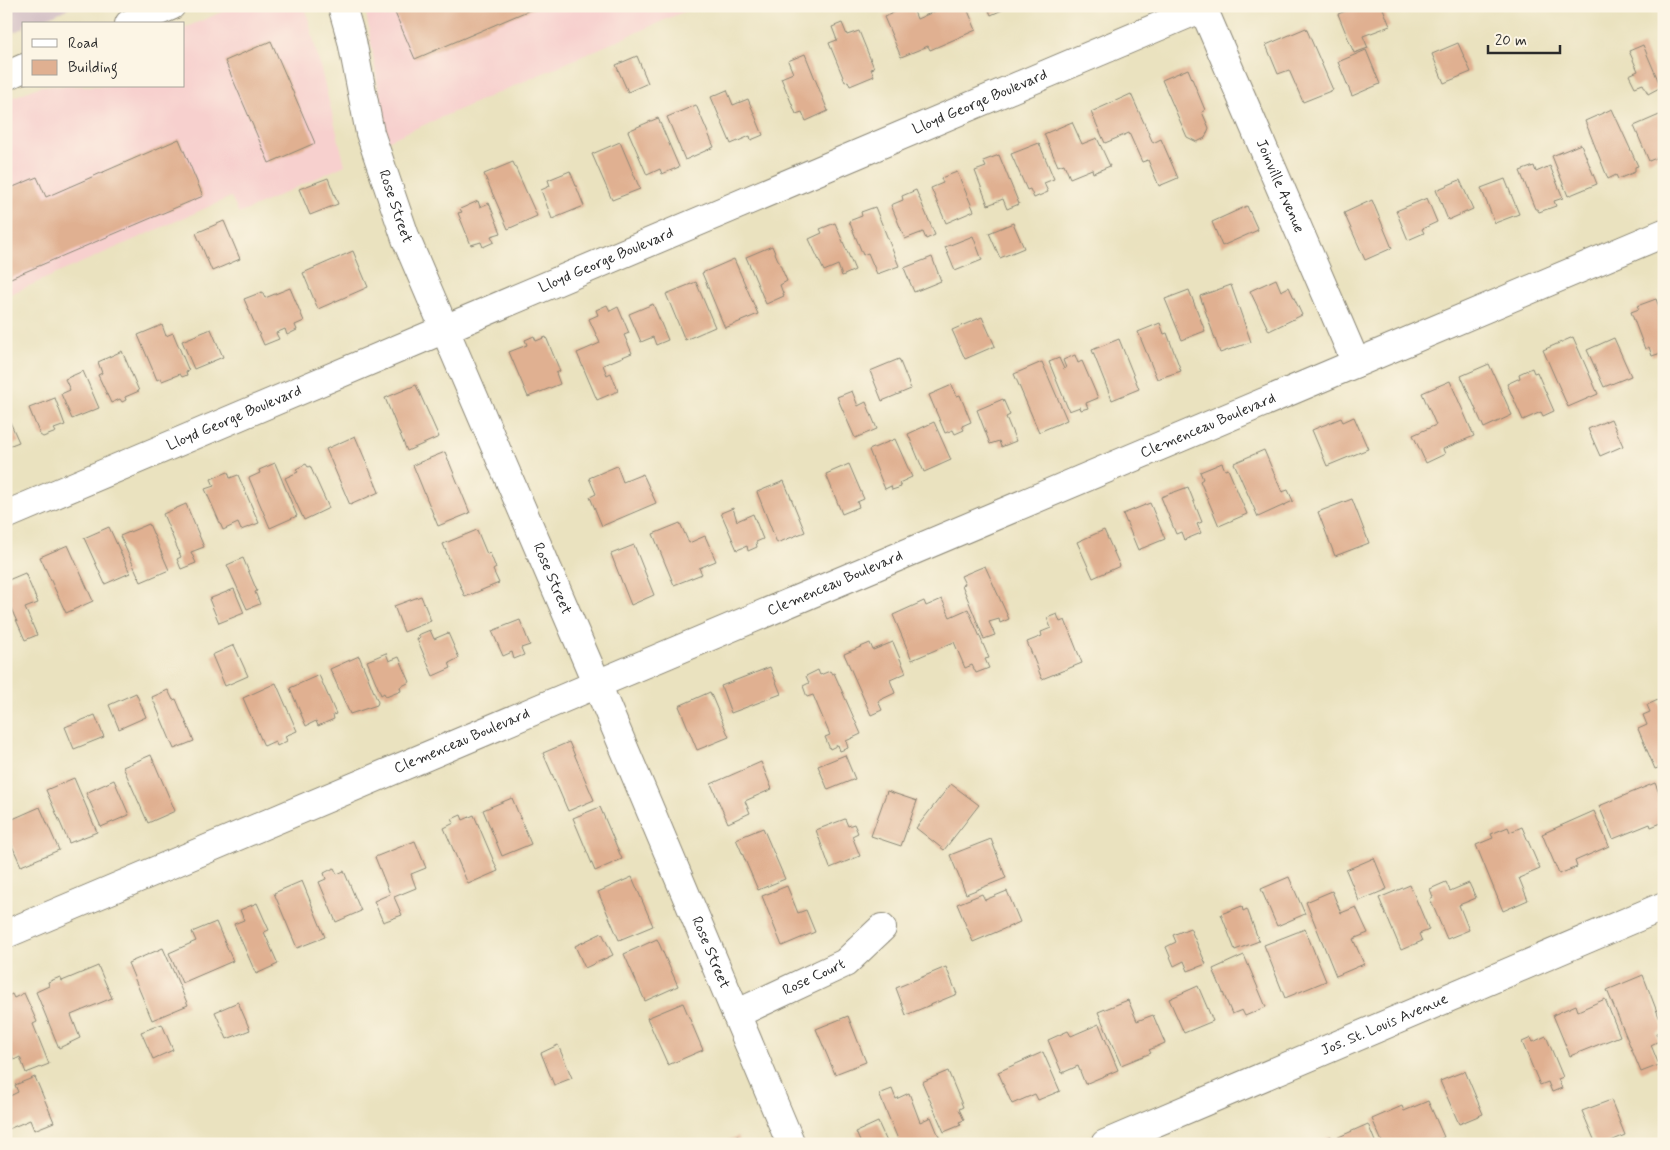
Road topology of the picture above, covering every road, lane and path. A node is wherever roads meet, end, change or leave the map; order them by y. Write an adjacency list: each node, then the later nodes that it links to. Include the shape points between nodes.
1 (171, 6): 4 (street)
2 (342, 6): 8 (street, Rose Street, via 370,133 406,239)
3 (1205, 7): 8 (street, Lloyd George Boulevard); 9 (street, Joinville Avenue)
4 (134, 22)
5 (22, 69): 6 (street)
6 (6, 76)
7 (1664, 232): 9 (street, Clemenceau Boulevard)
8 (444, 330): 10 (street, Lloyd George Boulevard); 11 (street, Rose Street)
9 (1356, 363): 11 (street, Clemenceau Boulevard)
10 (6, 514)
11 (598, 684): 14 (street, Clemenceau Boulevard); 15 (street, Rose Street)
12 (1664, 906): 17 (street, Jos. St. Louis Avenue)
13 (882, 928): 15 (street, Rose Court, via 845,963)
14 (6, 934)
15 (736, 1014): 16 (street, Rose Street)
16 (791, 1144)
17 (1105, 1144)

